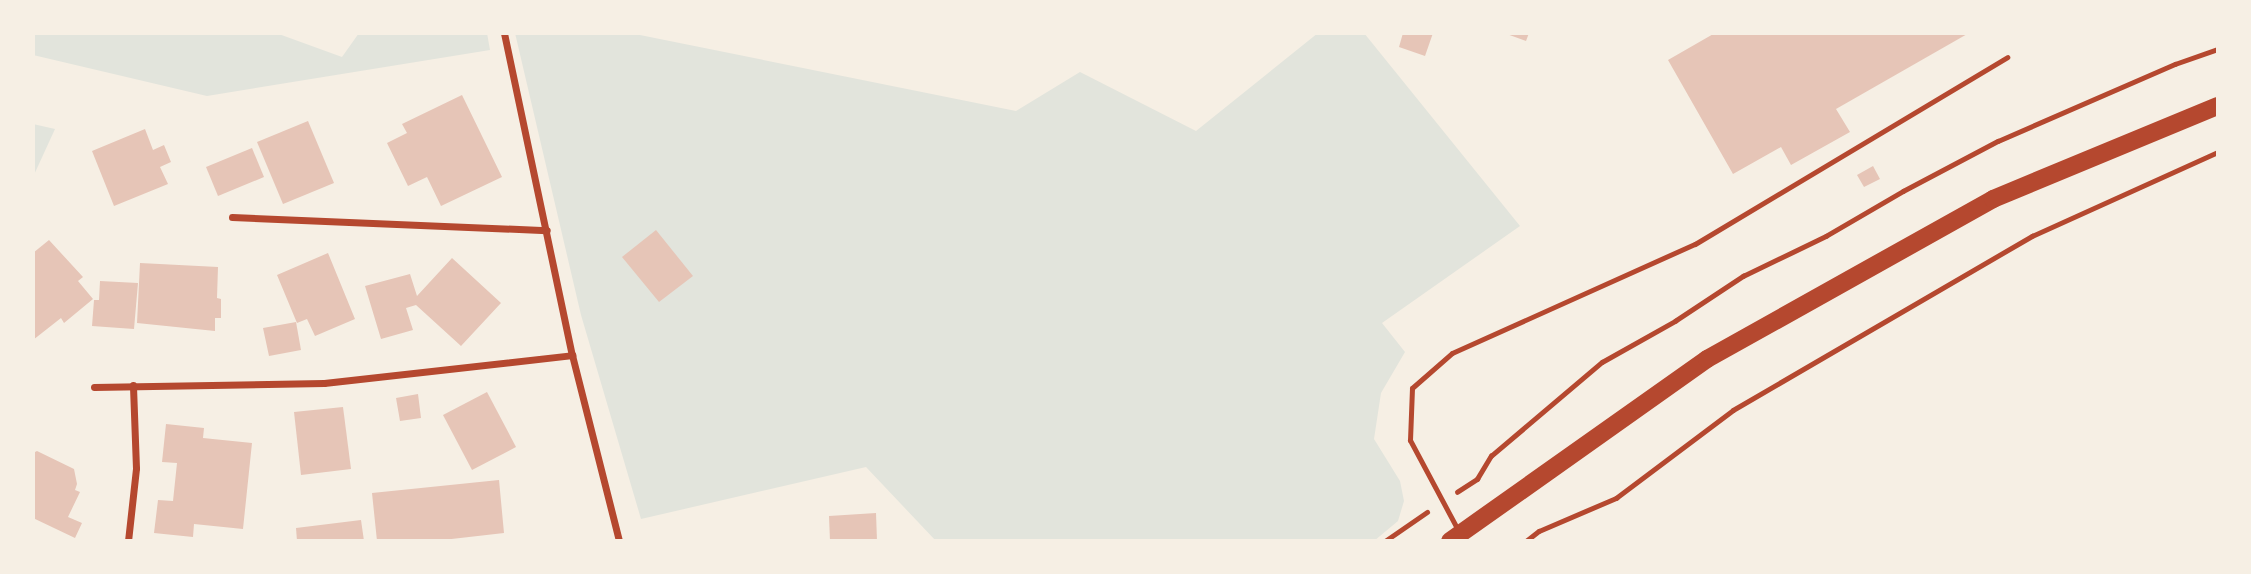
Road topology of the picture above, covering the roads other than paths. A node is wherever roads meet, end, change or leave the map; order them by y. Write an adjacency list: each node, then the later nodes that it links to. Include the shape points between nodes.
1 (504, 33): 5 (street)
2 (2007, 57): 9 (lane, via 1695,244 1452,353 1412,388 1410,440)
3 (2218, 106): 9 (main road, via 1993,199 1719,352)
4 (232, 217): 5 (street)
5 (547, 230): 6 (street)
6 (572, 355): 7 (street, via 324,383); 11 (street)
7 (133, 385): 8 (street); 10 (street, via 136,468)
8 (94, 387)
9 (1455, 537)
10 (128, 541)
11 (619, 541)

